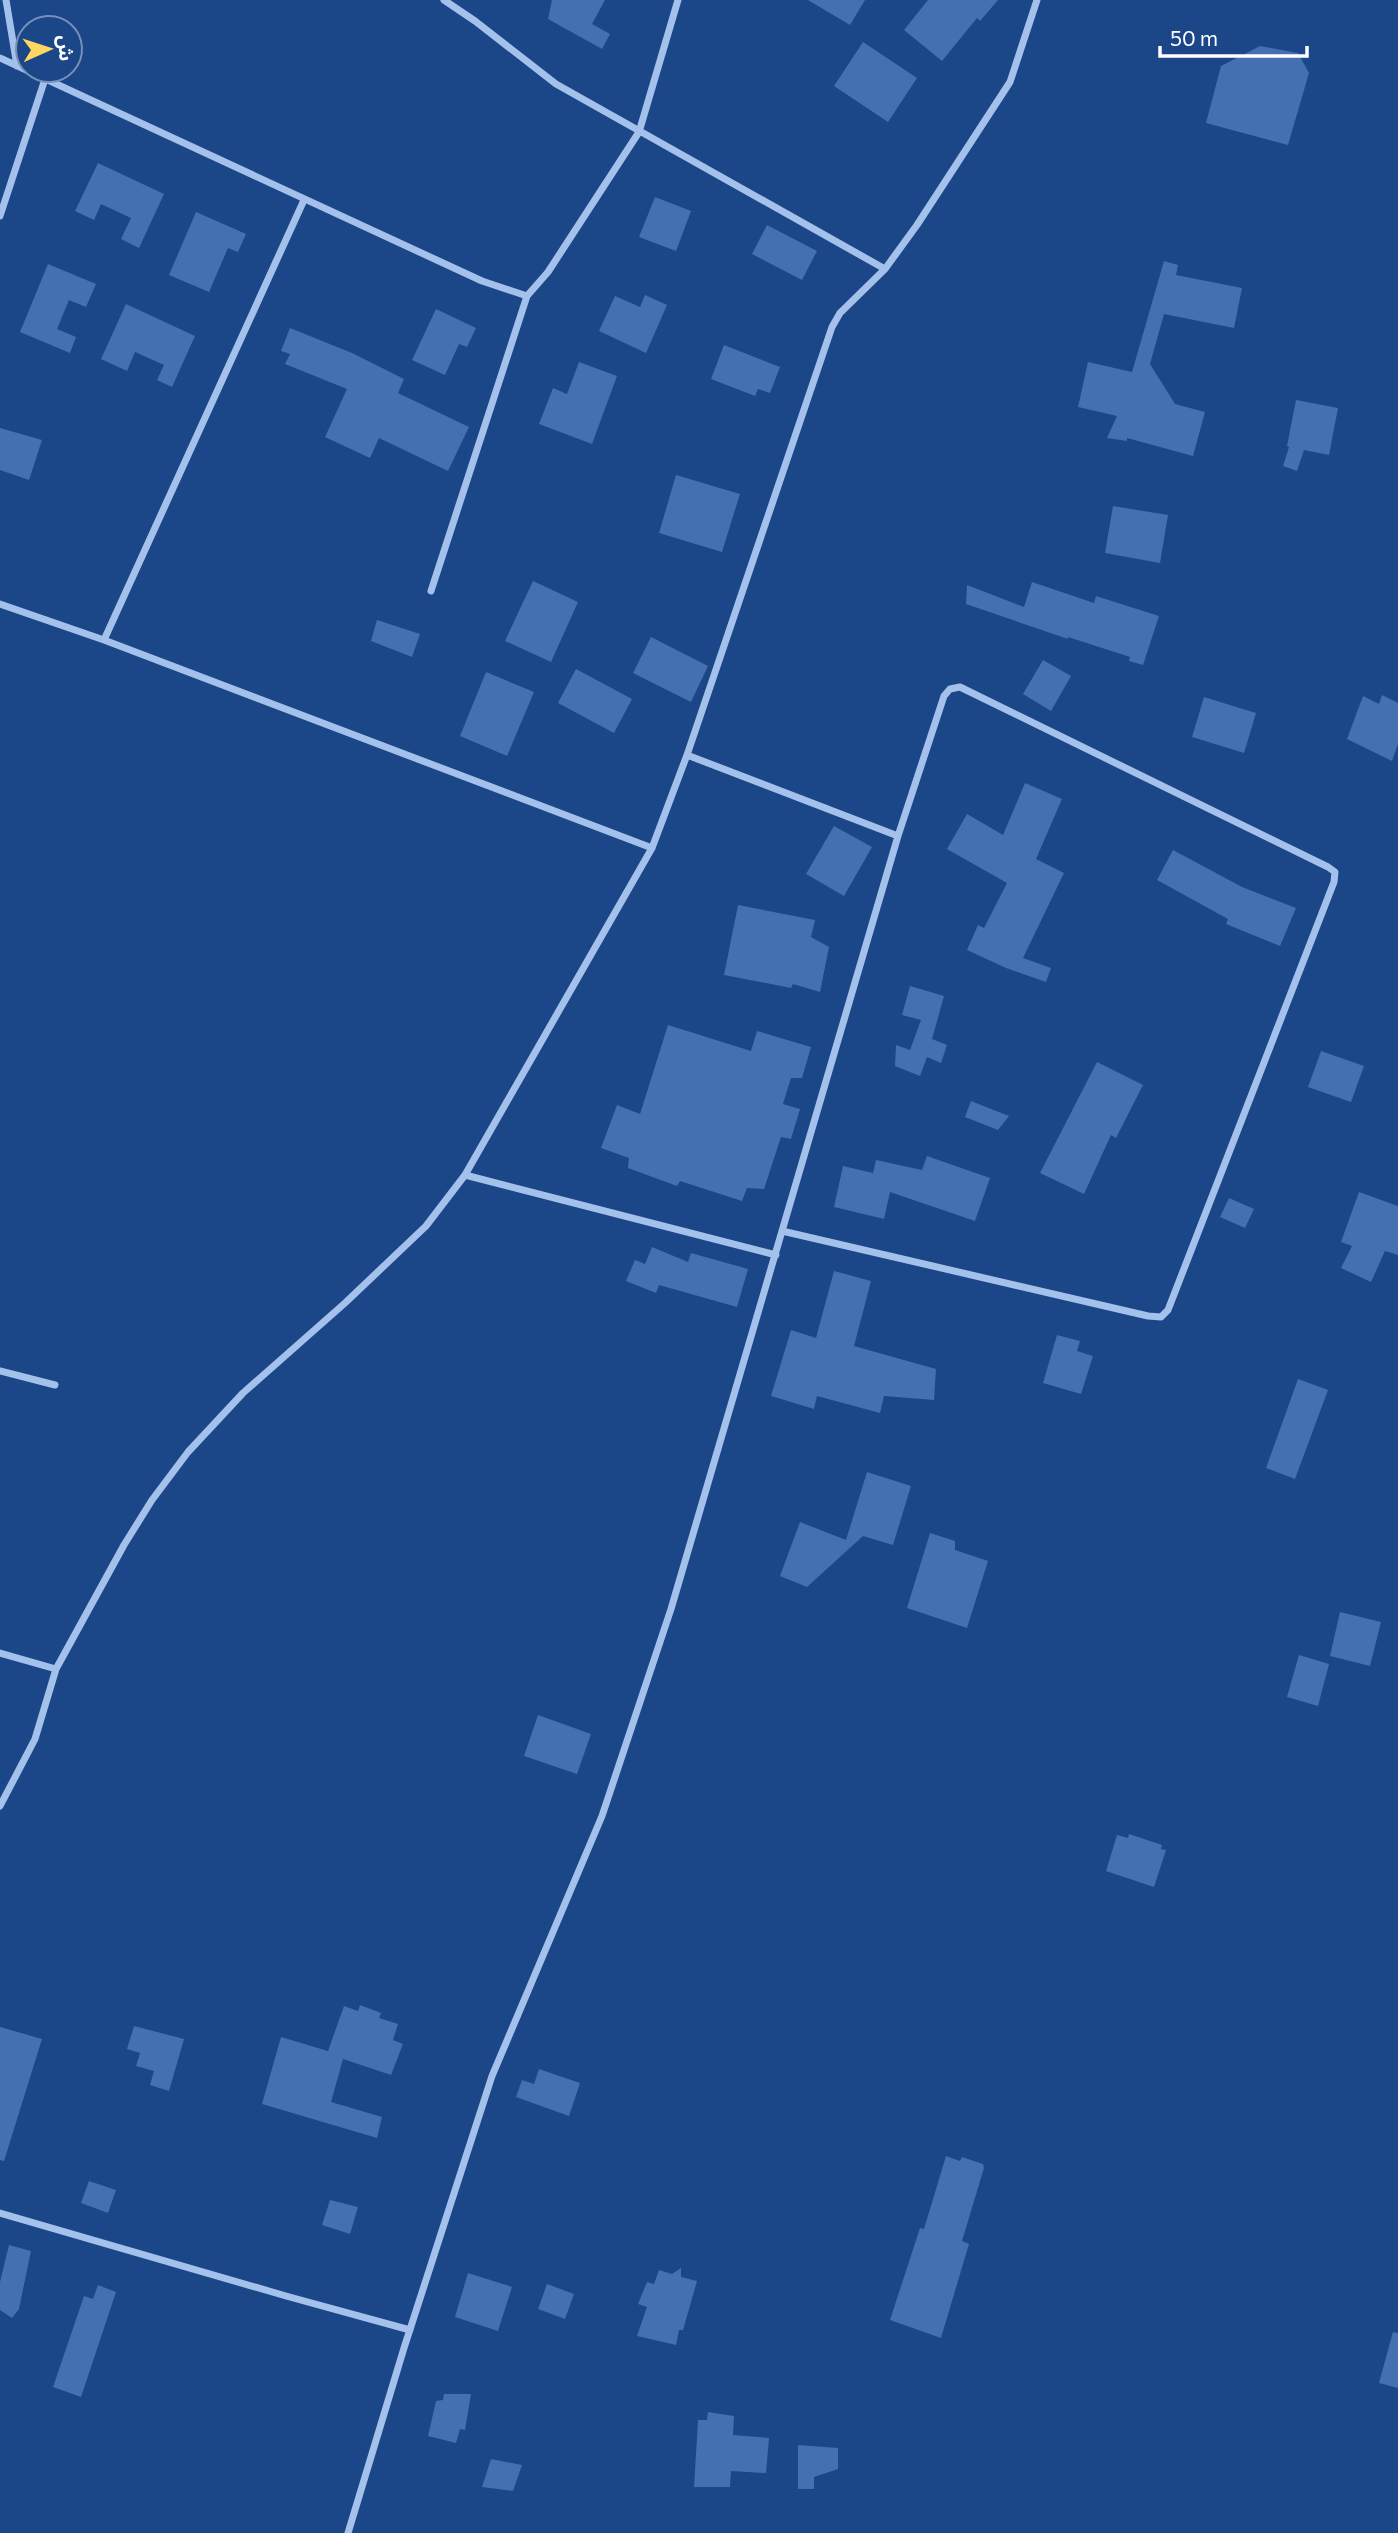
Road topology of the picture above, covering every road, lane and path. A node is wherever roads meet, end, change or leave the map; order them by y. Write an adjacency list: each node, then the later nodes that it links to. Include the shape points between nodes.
1 (6, 0): 5 (street)
2 (444, 0): 8 (street, via 556,85)
3 (678, 0): 8 (street)
4 (1037, 0): 11 (street, via 1010,82)
5 (14, 48)
6 (43, 84): 10 (street)
7 (56, 84): 9 (street)
8 (639, 132): 11 (street); 12 (street, via 548,272)
9 (304, 200): 12 (street, via 482,281); 15 (street)
10 (0, 216)
11 (885, 269): 16 (street, via 840,313 832,327)
12 (527, 296): 13 (street)
13 (431, 591)
14 (0, 604): 15 (street)
15 (104, 640): 18 (street)
16 (687, 755): 17 (street); 18 (street)
17 (898, 836): 20 (street); 20 (street, via 944,696 950,688 960,687 1335,873 1168,1310 1161,1317)
18 (653, 848): 19 (street)
19 (465, 1175): 21 (street); 25 (street, via 426,1226 243,1393 188,1452 124,1545)
20 (782, 1231): 21 (street)
21 (776, 1255): 28 (street, via 671,1609 602,1816 492,2076)
22 (0, 1371): 23 (street)
23 (55, 1385)
24 (0, 1653): 25 (street)
25 (57, 1670): 26 (street, via 35,1739)
26 (0, 1806)
27 (0, 2213): 28 (street)
28 (410, 2330): 29 (street)
29 (348, 2533)

